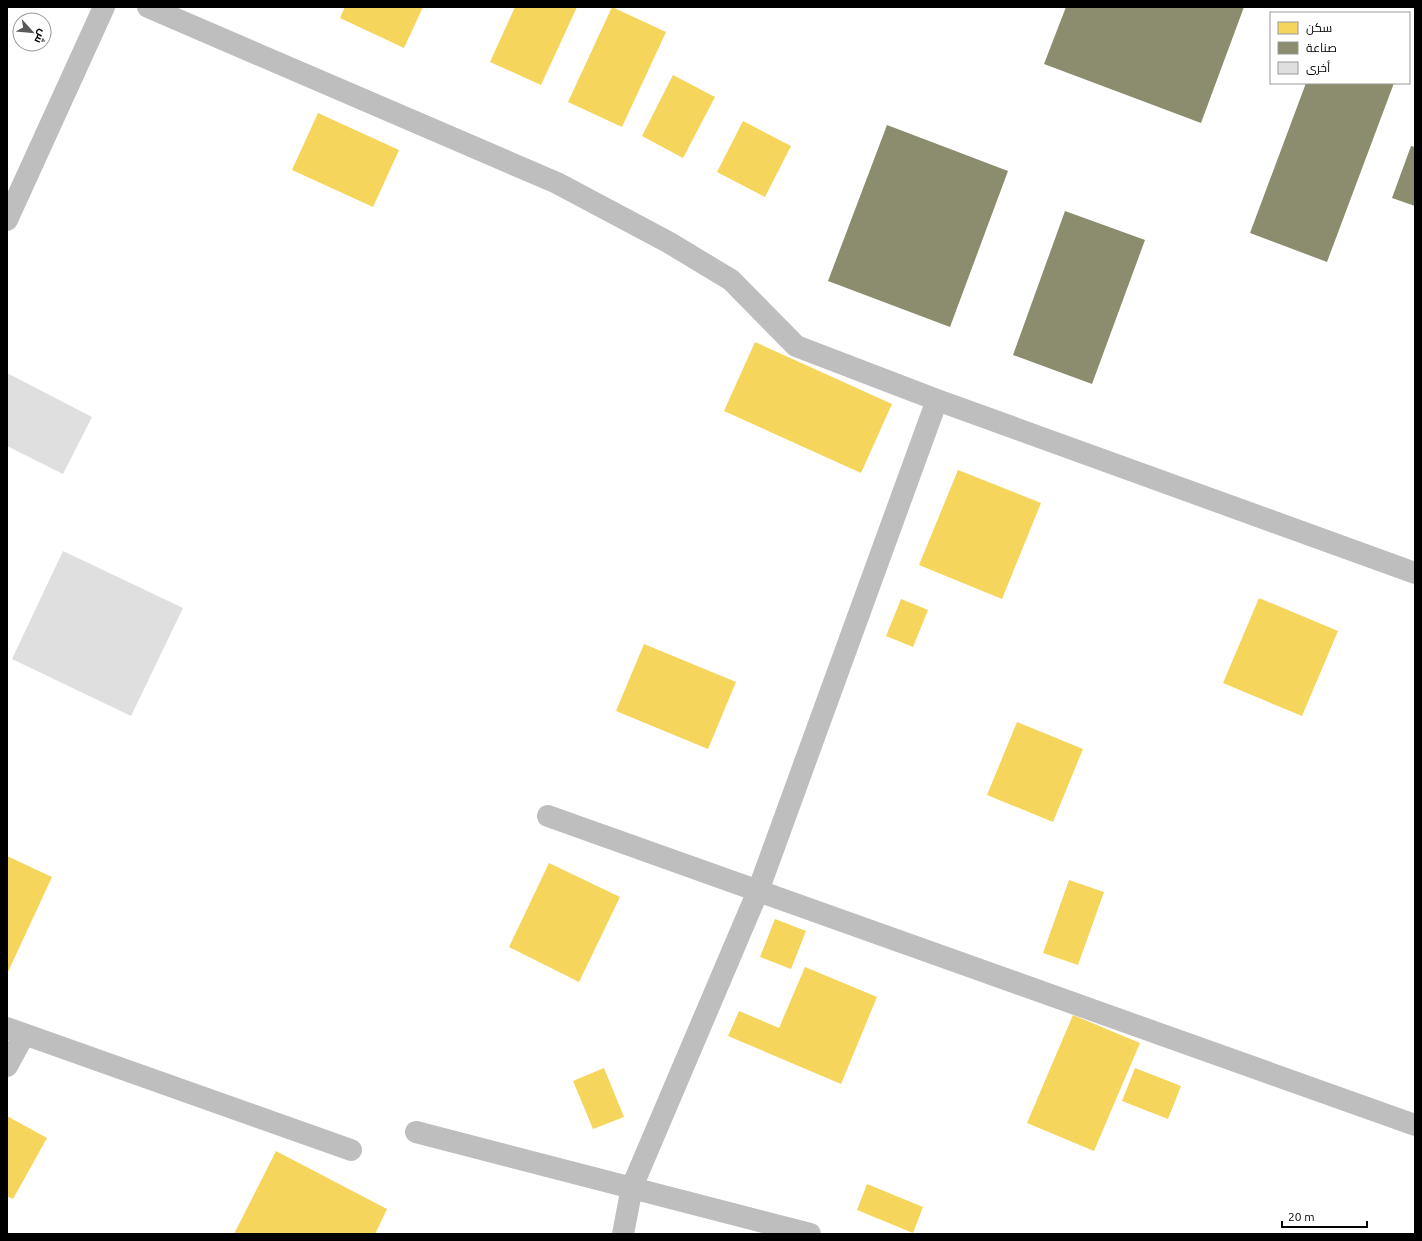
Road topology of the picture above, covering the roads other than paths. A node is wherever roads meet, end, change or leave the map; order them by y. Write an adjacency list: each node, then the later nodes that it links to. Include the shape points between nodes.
1 (104, 7): 3 (street)
2 (148, 7): 4 (street, via 557,183 668,242 731,280 796,346)
3 (7, 220)
4 (937, 400): 5 (street); 7 (street)
5 (1415, 573)
6 (548, 816): 7 (street)
7 (758, 891): 10 (street); 13 (street)
8 (16, 1032): 9 (street); 12 (street)
9 (7, 1066)
10 (1415, 1125)
11 (416, 1132): 13 (street)
12 (351, 1150)
13 (632, 1187): 14 (street); 15 (street)
14 (623, 1234)
15 (810, 1234)

